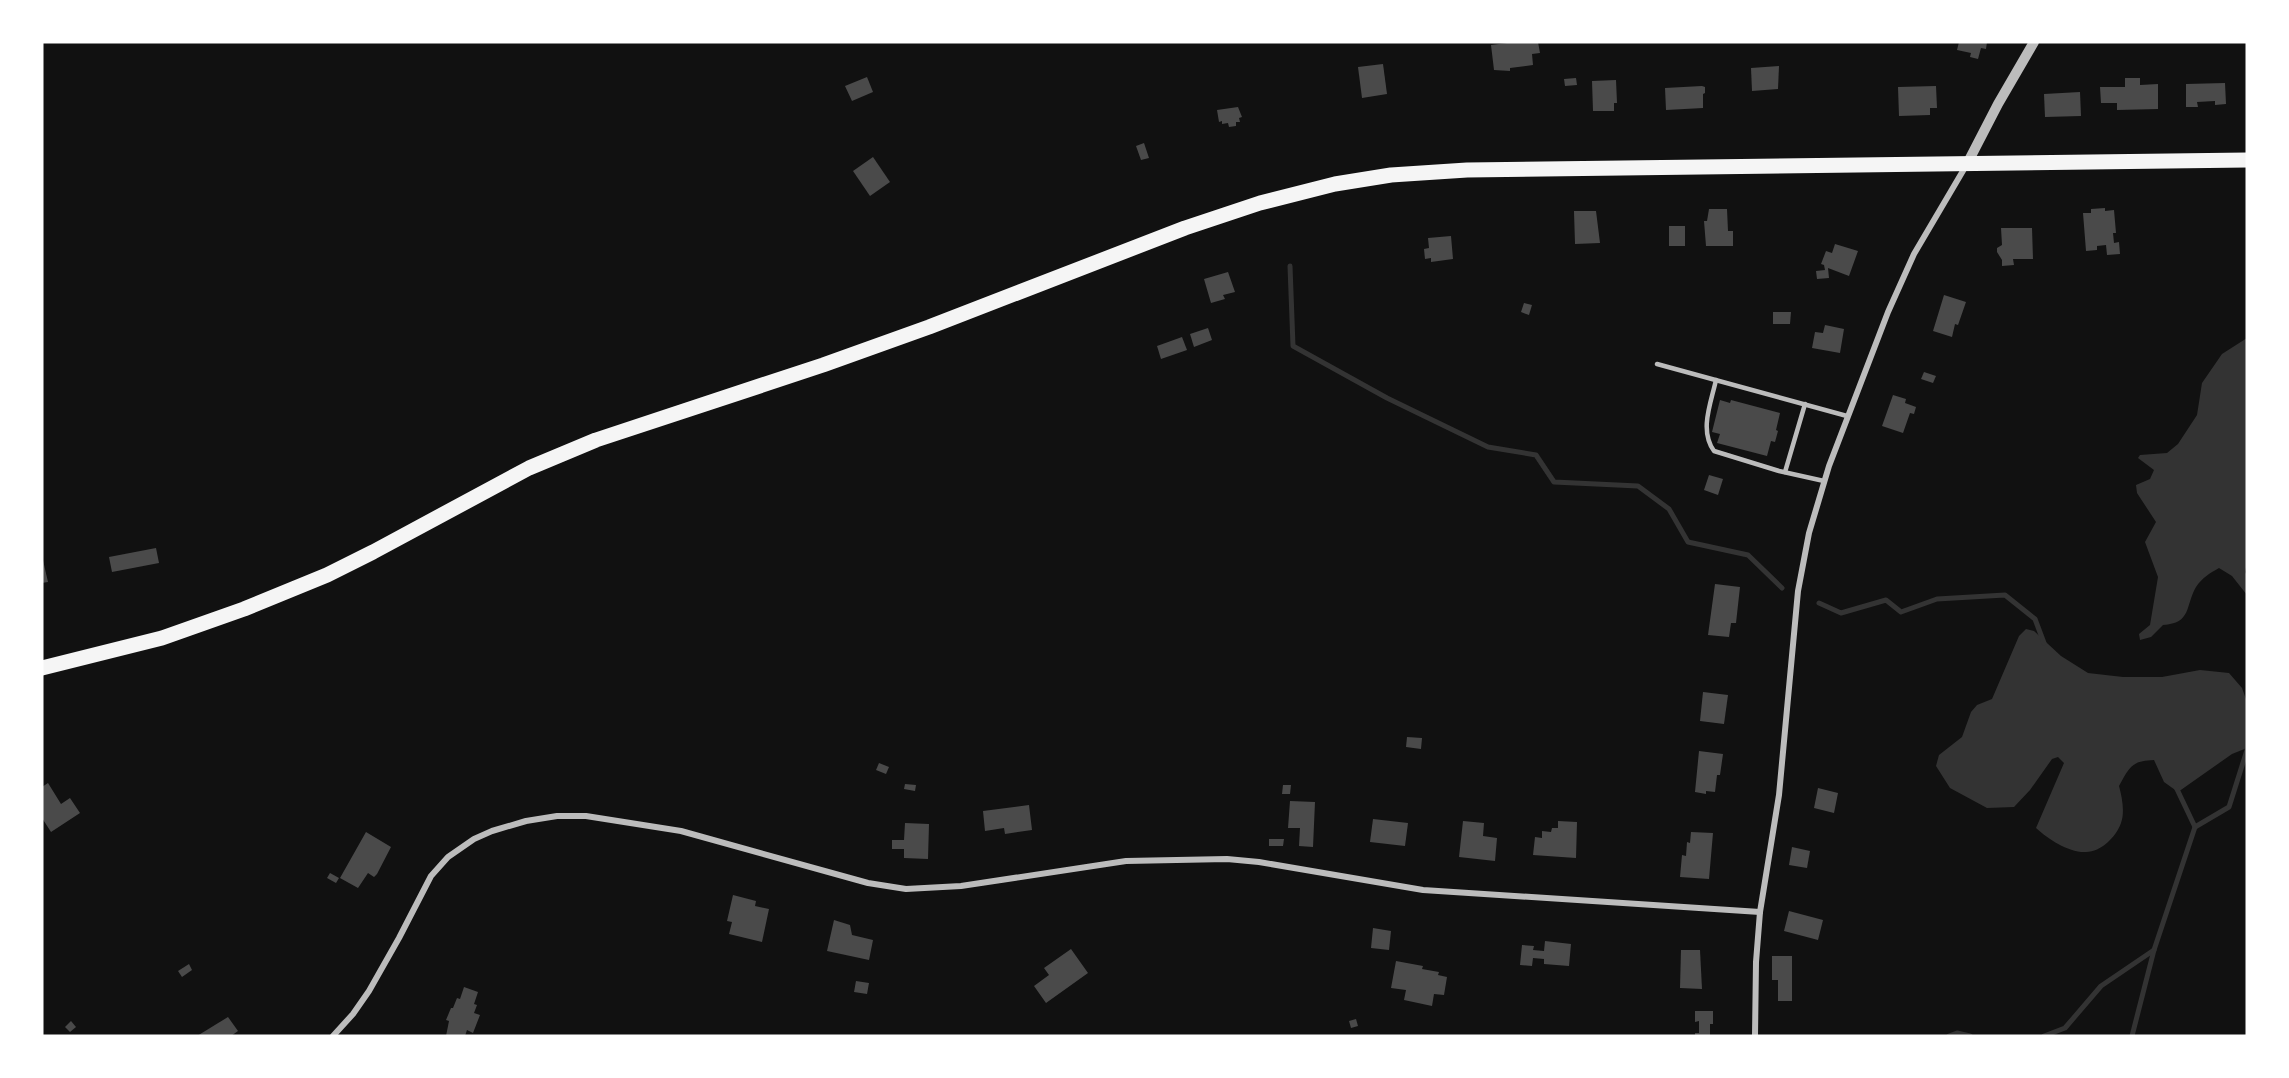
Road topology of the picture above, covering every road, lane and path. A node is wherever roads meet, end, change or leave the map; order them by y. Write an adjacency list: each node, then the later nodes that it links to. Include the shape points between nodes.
1 (2034, 42): 3 (street)
2 (2247, 160): 3 (main road)
3 (1967, 164): 7 (street, via 1914,254); 10 (main road, via 1467,170 1390,175 1300,192 1185,228 919,331 596,440 530,468 373,552 290,591 162,638)
4 (1657, 364): 5 (lane)
5 (1716, 380): 6 (lane); 8 (lane, via 1706,428 1714,451)
6 (1805, 404): 7 (lane); 8 (lane)
7 (1847, 416): 9 (street)
8 (1785, 472): 9 (lane)
9 (1824, 481): 11 (street, via 1798,591 1779,795)
10 (42, 668)
11 (1760, 912): 12 (street, via 1423,890 1227,860 1126,861 961,886 906,889 868,883 681,831 586,816 557,816 492,831 448,857 431,876 369,991); 13 (street)
12 (334, 1036)
13 (1755, 1036)

